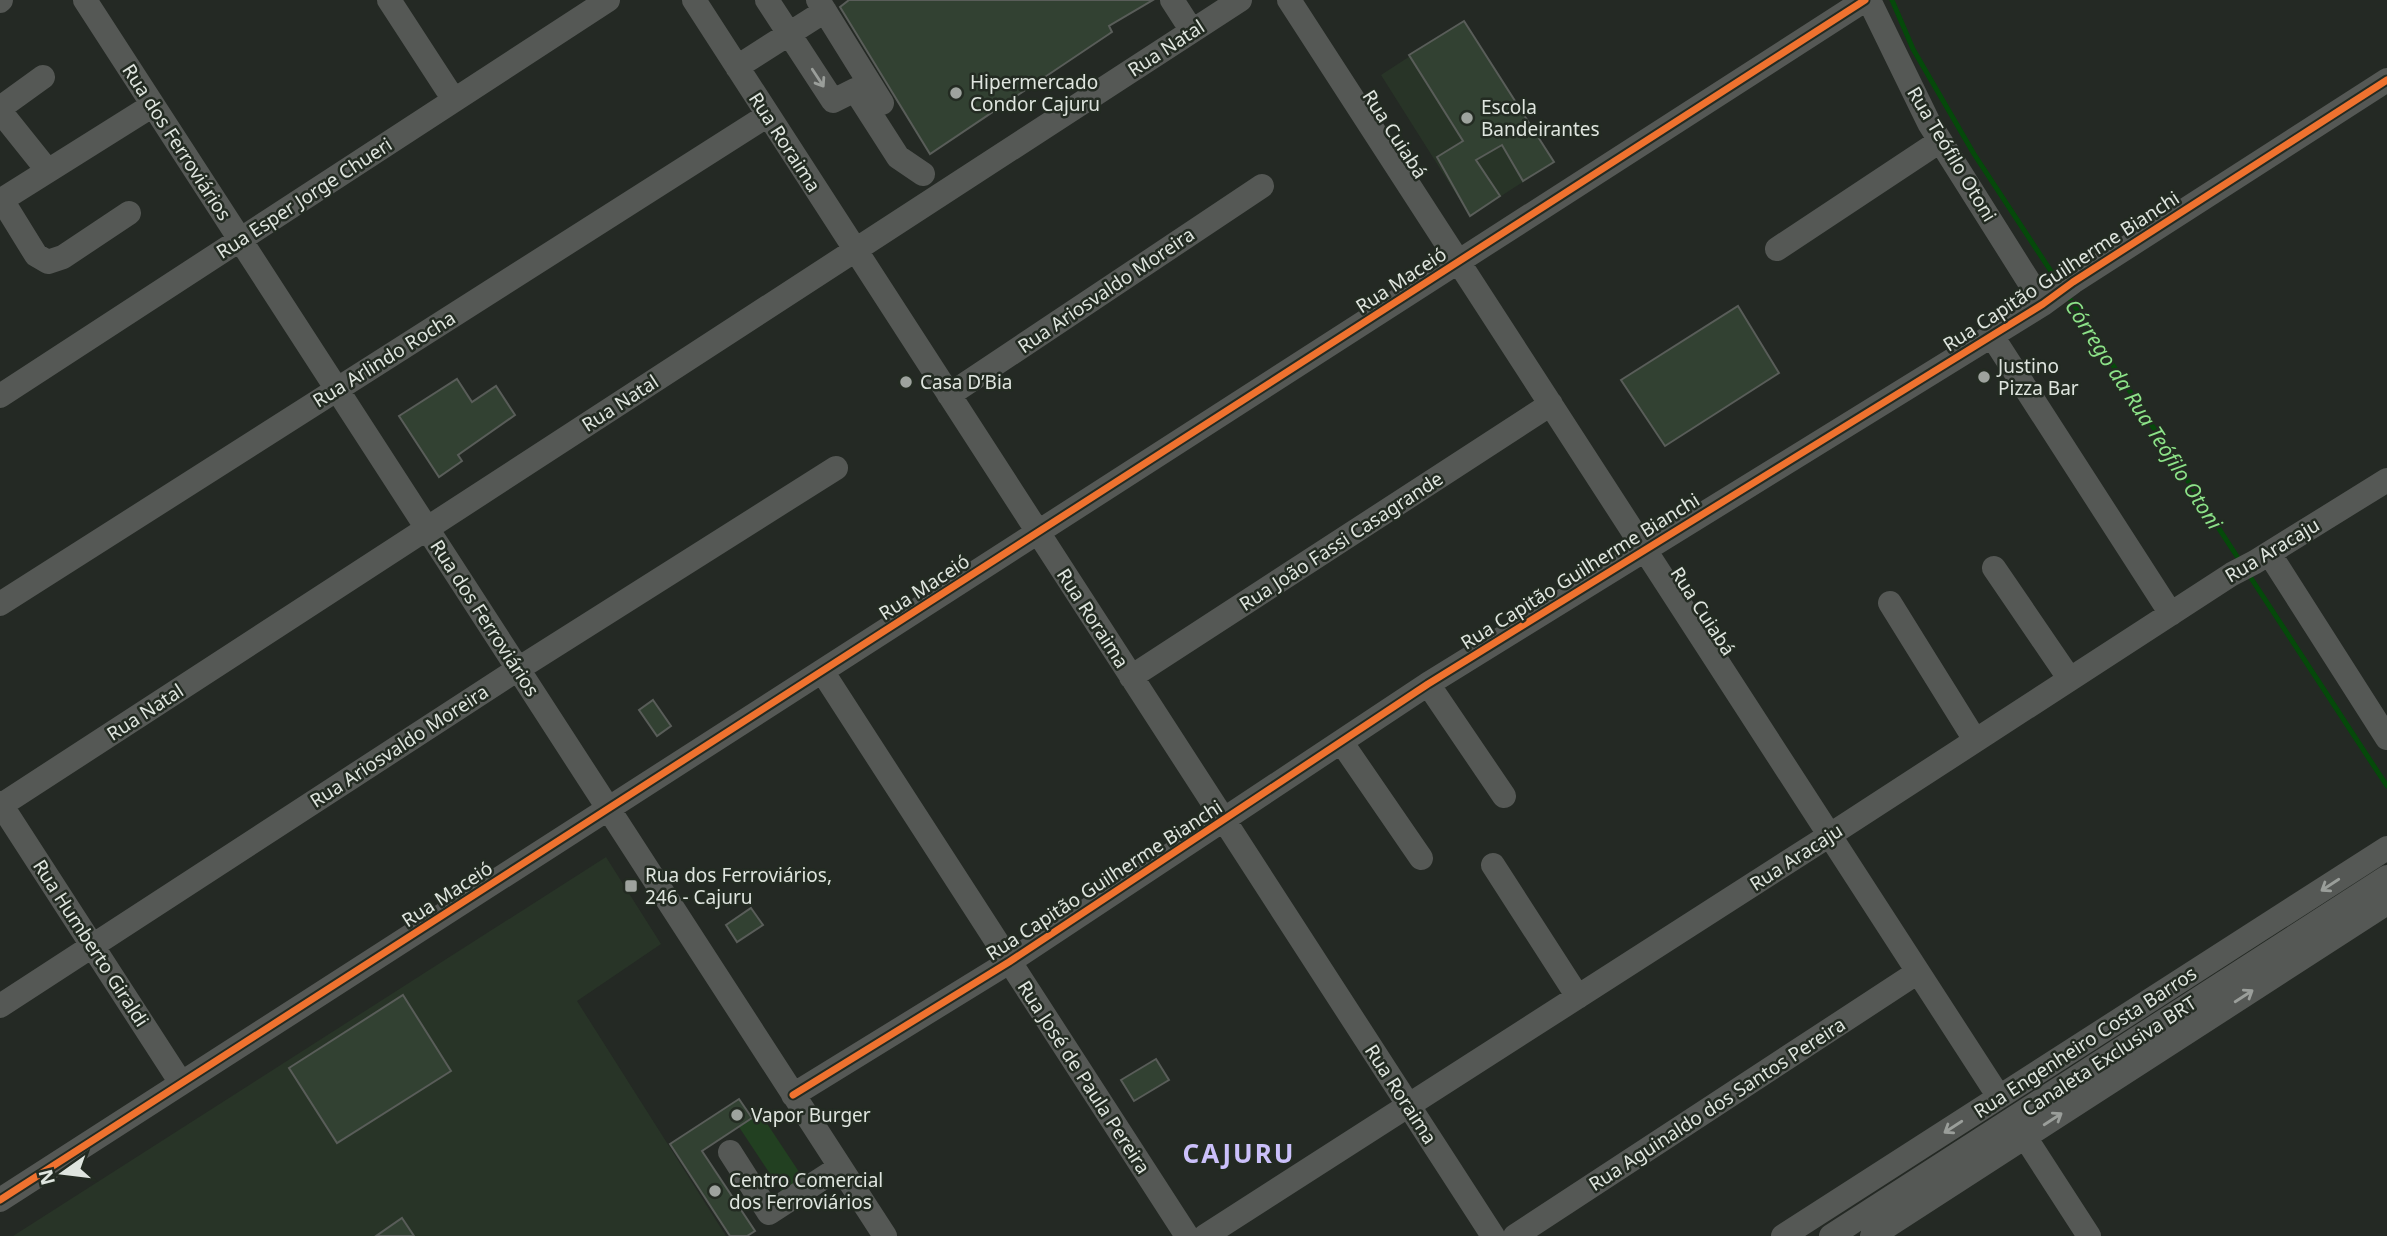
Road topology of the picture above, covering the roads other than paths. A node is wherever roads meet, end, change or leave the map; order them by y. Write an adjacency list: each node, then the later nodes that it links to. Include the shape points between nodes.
1 (85, 0): 17 (street, Rua dos Ferroviários)
2 (389, 0): 16 (street)
3 (608, 0): 16 (street, Rua Esper Jorge Chueri)
4 (694, 0): 13 (street, Rua Roraima)
5 (767, 0): 12 (street)
6 (1172, 0): 11 (street)
7 (1289, 0): 30 (street, Rua Cuiabá)
8 (1867, 0): 20 (street, Rua Teófilo Otoni); 30 (street, Rua Maceió)
9 (1230, 3): 11 (street, Rua Natal)
10 (821, 5): 12 (street); 22 (street)
11 (1192, 31): 24 (street, Rua Natal)
12 (790, 33): 13 (street); 22 (street, one-way to 22, via 833,101 855,90 898,157)
13 (737, 66): 19 (street, Rua Roraima)
14 (43, 77): 18 (street)
15 (2387, 80): 31 (street, Rua Capitão Guilherme Bianchi)
16 (454, 100): 27 (street, Rua Esper Jorge Chueri)
17 (153, 105): 21 (street); 27 (street, Rua dos Ferroviários)
18 (0, 109): 21 (street)
19 (768, 115): 29 (street, Rua Roraima); 33 (street, Rua Arlindo Rocha)
20 (1940, 141): 28 (street); 31 (street, Rua Teófilo Otoni)
21 (48, 171): 25 (street)
22 (923, 174): 24 (street)
23 (1262, 186): 34 (street, Rua Ariosvaldo Moreira)
24 (936, 198): 29 (street, Rua Natal)
25 (1, 201): 26 (street, via 36,255 48,262)
26 (129, 213)
27 (240, 239): 33 (street, Rua dos Ferroviários); 35 (street, Rua Esper Jorge Chueri)
28 (1777, 249)
29 (855, 250): 34 (street, Rua Roraima); 39 (street, Rua Natal)
30 (1459, 261): 36 (street, Rua Cuiabá); 40 (street, Rua Maceió)
31 (2057, 293): 32 (street, Rua Capitão Guilherme Bianchi)
32 (1992, 336): 41 (street, Rua Capitão Guilherme Bianchi); 46 (street)
33 (337, 389): 39 (street, Rua dos Ferroviários); 45 (street, Rua Arlindo Rocha)
34 (949, 395): 40 (street, Rua Roraima)
35 (0, 396)
36 (1551, 404): 41 (street, Rua Cuiabá); 49 (street, Rua João Fassi Casagrande)
37 (836, 468): 47 (street, Rua Ariosvaldo Moreira)
38 (2387, 480): 42 (street, Rua Aracaju)
39 (427, 528): 47 (street, Rua dos Ferroviários); 56 (street, Rua Natal)
40 (1038, 532): 48 (street, Rua Maceió); 49 (street, Rua Roraima)
41 (1645, 549): 51 (street, Rua Capitão Guilherme Bianchi); 59 (street, Rua Cuiabá)
42 (2262, 558): 46 (street, Rua Aracaju); 52 (street)
43 (1994, 568): 50 (street)
44 (1890, 603): 53 (street)
45 (0, 604)
46 (2171, 614): 50 (street, Rua Aracaju)
47 (518, 669): 57 (street, Rua dos Ferroviários); 65 (street, Rua Ariosvaldo Moreira)
48 (822, 671): 57 (street, Rua Maceió); 66 (street, Rua José de Paula Pereira)
49 (1131, 677): 58 (street, Rua Roraima)
50 (2069, 678): 53 (street, Rua Aracaju)
51 (1428, 684): 54 (street, Rua Capitão Guilherme Bianchi); 55 (street)
52 (2387, 738)
53 (1975, 740): 59 (street, Rua Aracaju)
54 (1342, 743): 58 (street, Rua Capitão Guilherme Bianchi); 61 (street)
55 (1504, 796)
56 (1, 805): 65 (street, Rua Humberto Giraldi)
57 (608, 808): 70 (street, Rua Maceió); 71 (street, Rua dos Ferroviários)
58 (1224, 821): 66 (street, Rua Capitão Guilherme Bianchi); 73 (street, Rua Roraima)
59 (1830, 835): 67 (street, Rua Cuiabá); 68 (street, Rua Aracaju)
60 (2387, 848): 72 (street, Rua Engenheiro Costa Barros, one-way to 72)
61 (1421, 858)
62 (1493, 864): 68 (street)
63 (2387, 877): 84 (street, Canaleta Exclusiva BRT)
64 (2387, 903): 74 (street, one-way to 64)
65 (92, 945): 69 (street, Rua Ariosvaldo Moreira); 70 (street, Rua Humberto Giraldi)
66 (1009, 962): 71 (street, Rua Capitão Guilherme Bianchi); 79 (street, Rua José de Paula Pereira)
67 (1918, 972): 72 (street, Rua Cuiabá); 82 (street, Rua Aguinaldo dos Santos Pereira)
68 (1578, 997): 73 (street, Rua Aracaju)
69 (0, 1006)
70 (181, 1083): 77 (street, Rua Maceió)
71 (793, 1095): 76 (street, Rua dos Ferroviários)
72 (1999, 1097): 83 (street, Rua Engenheiro Costa Barros, one-way to 83)
73 (1409, 1106): 80 (street, Rua Aracaju); 81 (street, Rua Roraima)
74 (2025, 1137): 85 (street); 86 (street)
75 (730, 1152): 76 (street, via 769,1213)
76 (840, 1167): 78 (street, Rua dos Ferroviários)
77 (0, 1200)
78 (885, 1236)
79 (1186, 1236)
80 (1205, 1236)
81 (1493, 1236)
82 (1515, 1236)
83 (1783, 1236)
84 (1831, 1236)
85 (1872, 1236)
86 (2089, 1236)

